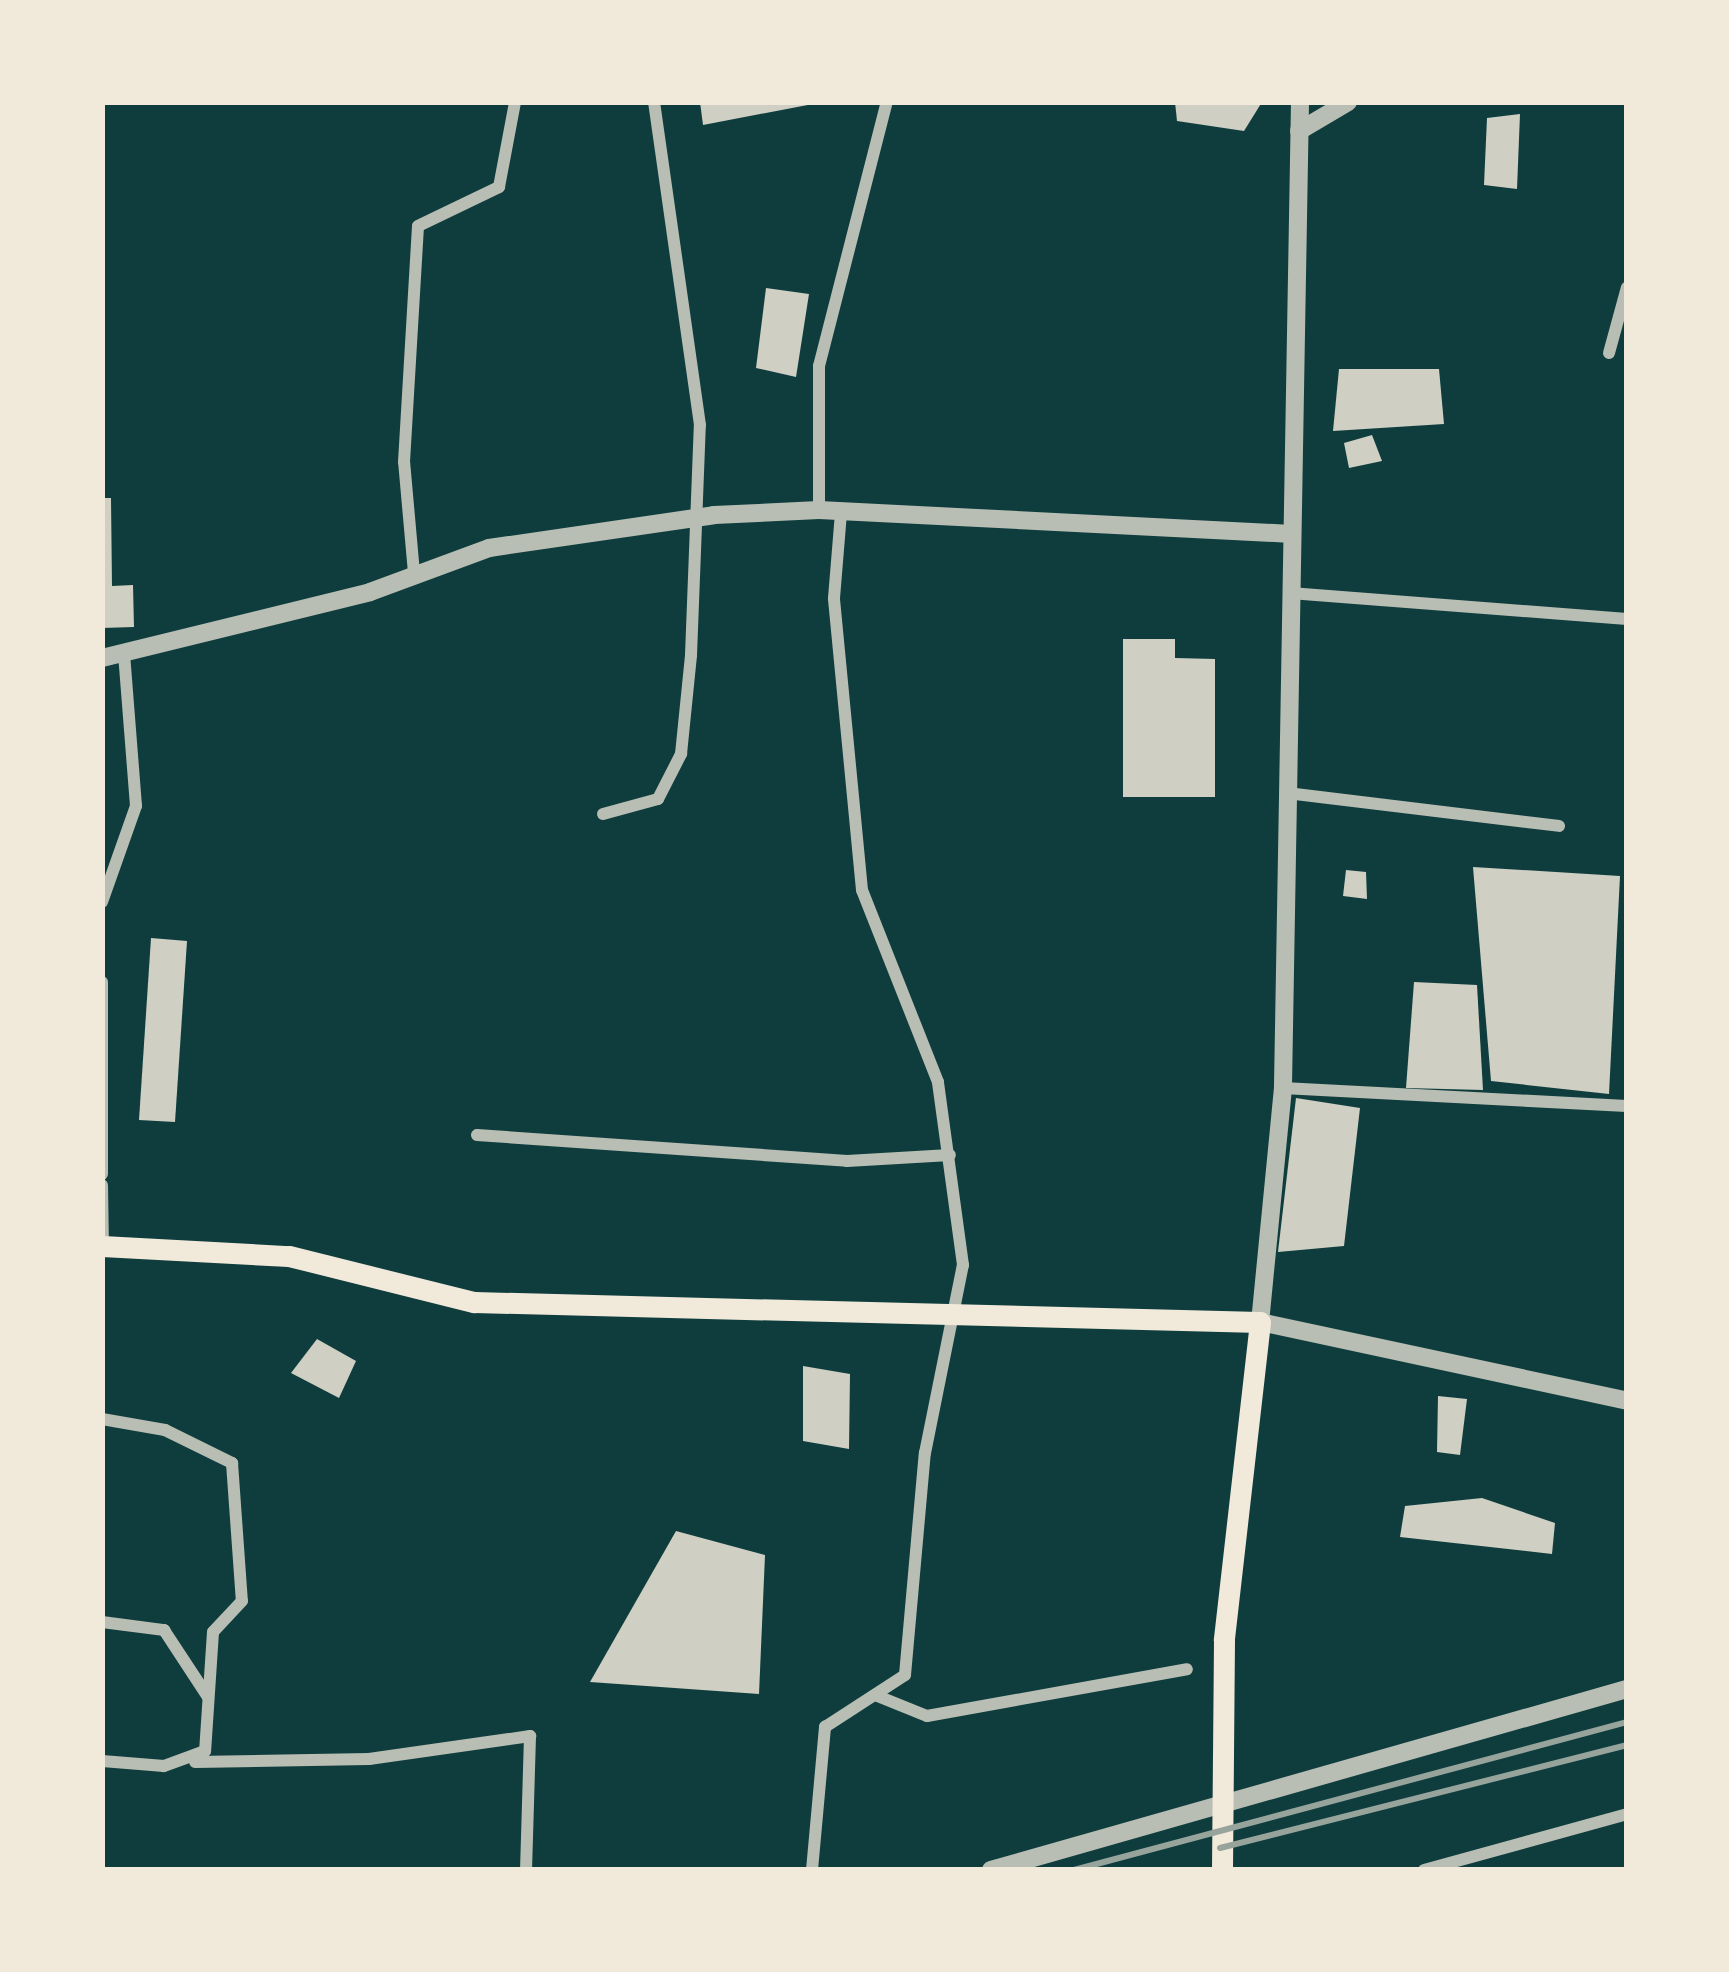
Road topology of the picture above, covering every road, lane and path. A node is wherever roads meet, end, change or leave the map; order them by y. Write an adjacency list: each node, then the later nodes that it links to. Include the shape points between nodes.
1 (515, 102): 13 (street, via 499,187 418,226 404,462)
2 (654, 102): 11 (street, via 700,425)
3 (887, 102): 9 (street, via 819,366)
4 (1300, 102): 6 (street)
5 (1348, 102): 6 (street)
6 (1299, 131): 12 (street)
7 (1627, 286): 8 (street)
8 (1609, 353)
9 (819, 510): 10 (street); 11 (street)
10 (841, 512): 12 (street); 26 (street, via 836,619 862,890 938,1082)
11 (698, 518): 13 (street, via 489,548); 19 (street, via 681,754 658,799)
12 (1291, 534): 14 (street)
13 (414, 573): 16 (street)
14 (1290, 593): 15 (street); 18 (street)
15 (1627, 619)
16 (124, 652): 17 (street); 21 (street, via 136,806)
17 (102, 658)
18 (1287, 793): 20 (street); 23 (street)
19 (603, 814)
20 (1559, 826)
21 (102, 902)
22 (102, 982): 27 (street)
23 (1282, 1088): 24 (street); 31 (street)
24 (1627, 1106)
25 (477, 1135): 26 (street, via 848,1161)
26 (950, 1155): 30 (street)
27 (102, 1174)
28 (102, 1185): 29 (street)
29 (103, 1246): 30 (main road, via 289,1256 475,1302)
30 (962, 1309): 31 (main road); 37 (street, via 925,1453 905,1675)
31 (1260, 1322): 32 (street); 45 (main road, via 1224,1640)
32 (1627, 1401)
33 (102, 1419): 38 (street, via 165,1430 232,1462 242,1601 213,1632)
34 (102, 1622): 38 (street, via 164,1630)
35 (1187, 1669): 37 (street, via 927,1716)
36 (1627, 1689): 44 (street)
37 (875, 1695): 43 (street, via 825,1727)
38 (208, 1697): 40 (street)
39 (102, 1761): 40 (street)
40 (194, 1762): 42 (street, via 346,1761 530,1736)
41 (1627, 1814): 46 (street)
42 (526, 1870)
43 (812, 1870)
44 (991, 1870)
45 (1222, 1870)
46 (1424, 1870)

